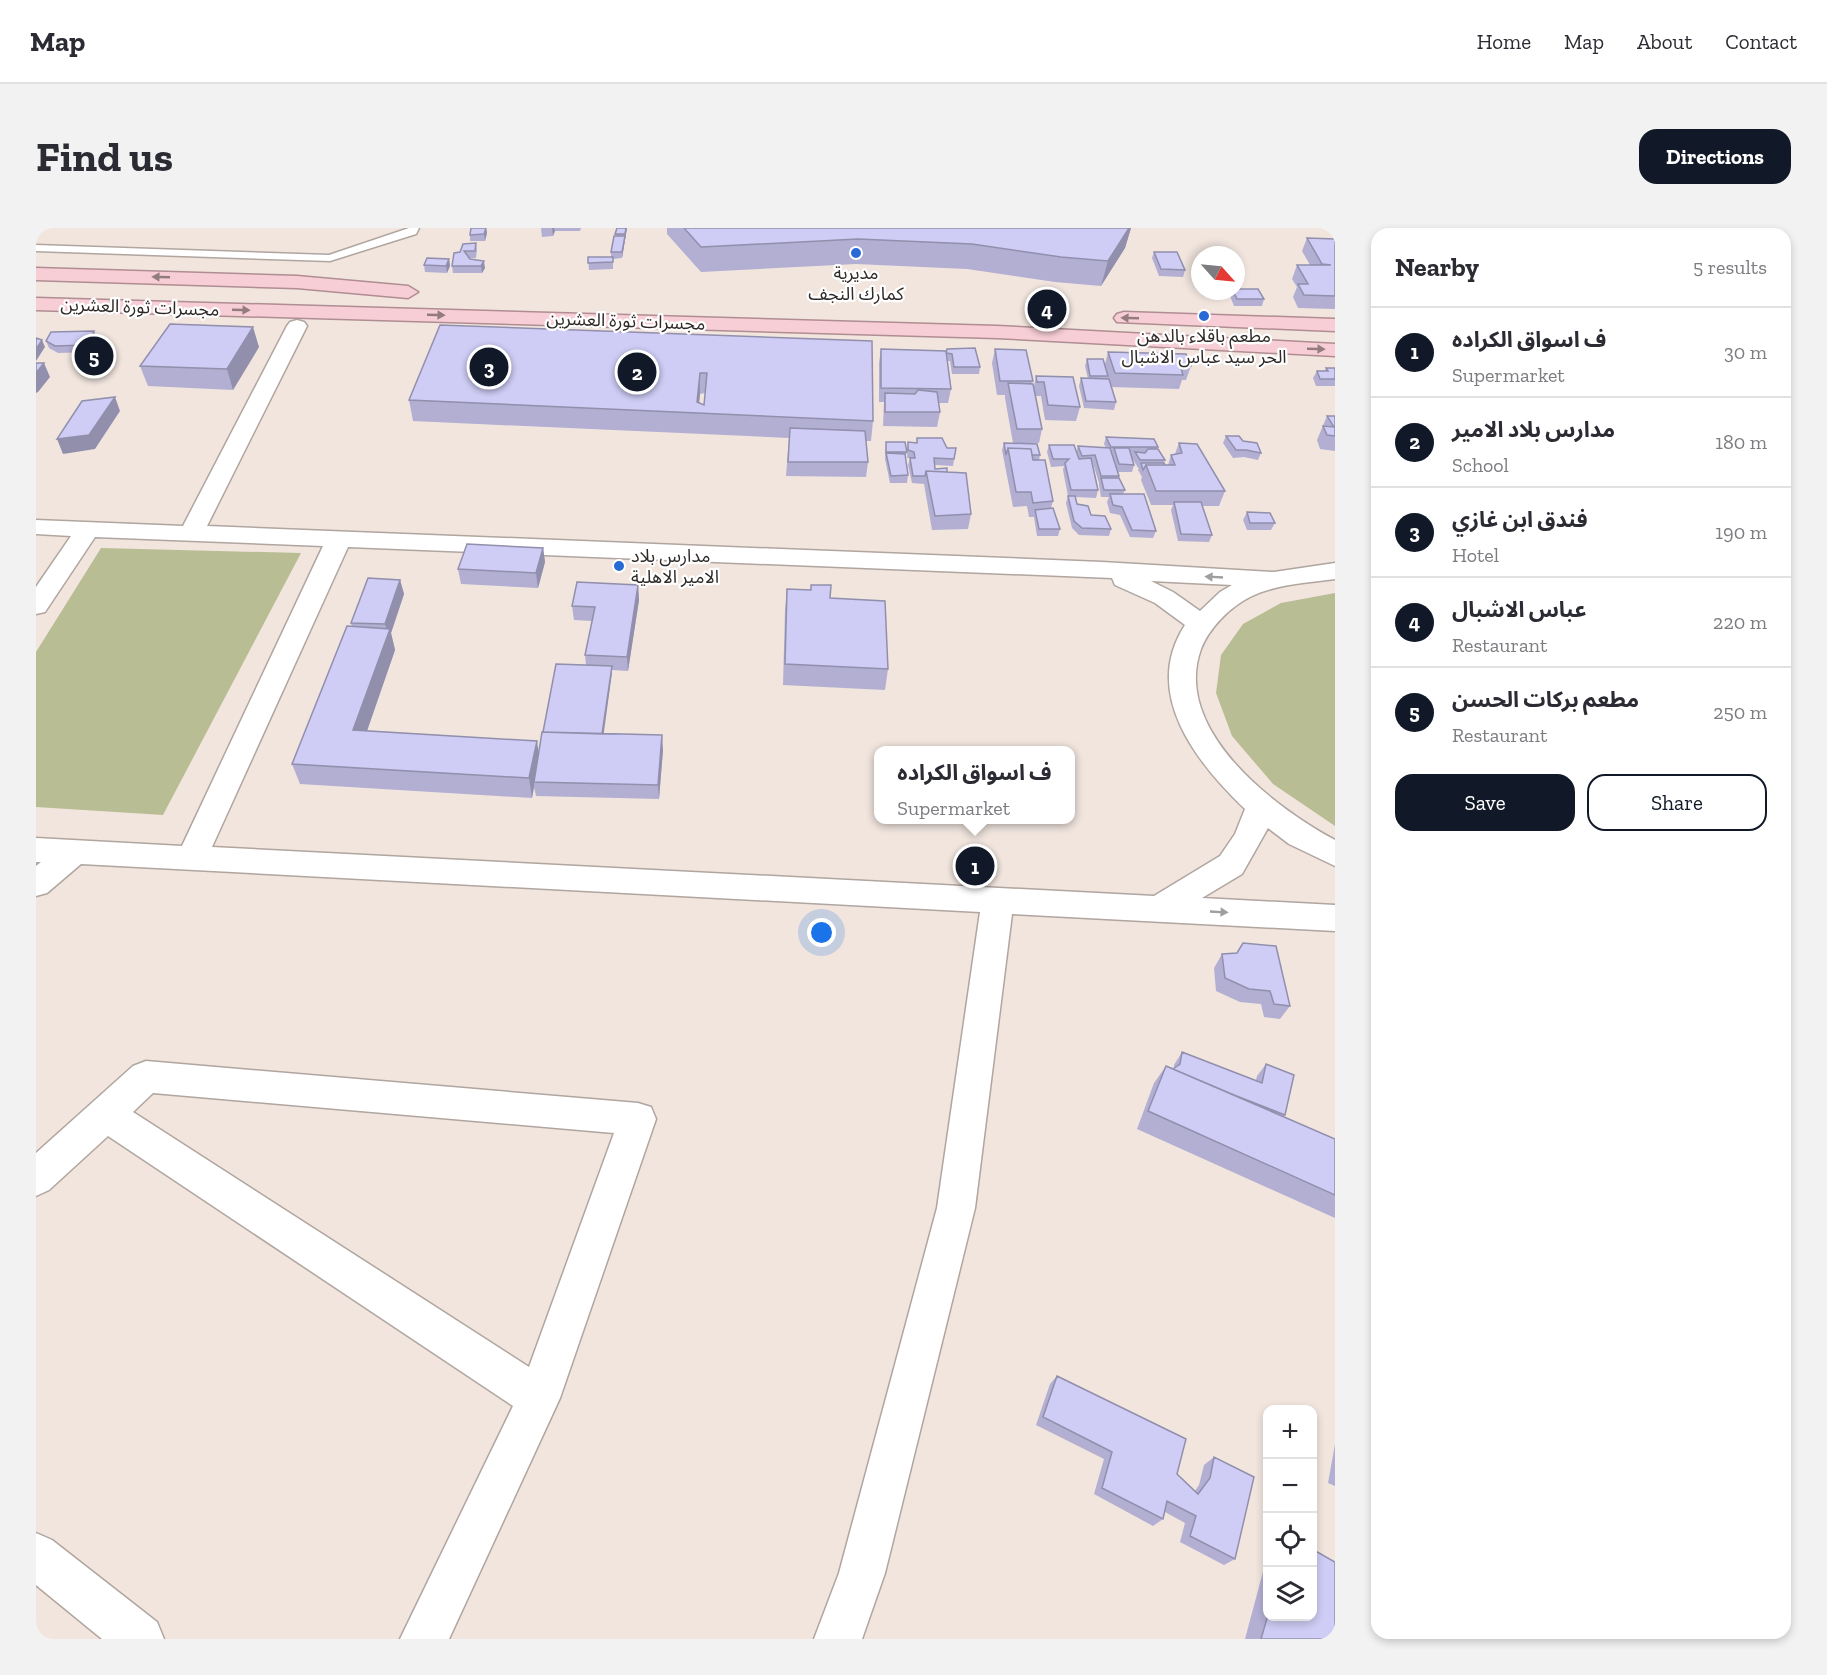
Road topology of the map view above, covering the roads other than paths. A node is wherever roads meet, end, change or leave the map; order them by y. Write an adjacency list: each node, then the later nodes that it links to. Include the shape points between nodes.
1 (414, 228): 2 (lane, via 412,232 330,258)
2 (36, 248)
3 (36, 274): 5 (highway, one-way to 3, via 297,282)
4 (36, 288): 5 (highway, مجسرات ثورة العشرين, via 222,294)
5 (408, 292): 6 (highway)
6 (432, 293)
7 (36, 304): 14 (highway, مجسرات ثورة العشرين, one-way to 14, via 997,332)
8 (895, 310): 9 (highway)
9 (1026, 314)
10 (1109, 317): 12 (highway, one-way to 10)
11 (36, 318): 13 (highway)
12 (1335, 325)
13 (297, 326): 14 (highway, via 1009,346); 18 (street)
14 (1215, 345): 15 (highway, one-way to 15)
15 (1335, 350)
16 (36, 527): 17 (street)
17 (88, 529): 18 (street); 23 (street)
18 (191, 533): 19 (street)
19 (339, 539): 20 (street); 29 (street)
20 (1102, 570): 22 (street, one-way to 20); 24 (street, via 1154,590 1182,607)
21 (1335, 571): 22 (street)
22 (1273, 580): 24 (street, via 1230,597)
23 (36, 606)
24 (1199, 624): 25 (street, via 1184,654 1181,689 1193,728 1220,769)
25 (1260, 808): 28 (street); 32 (street, via 1249,837 1231,865)
26 (36, 850): 27 (street)
27 (74, 852): 29 (street); 30 (street)
28 (1335, 854)
29 (191, 859): 31 (street)
30 (36, 884)
31 (998, 900): 32 (street); 40 (street, via 956,1208 862,1573)
32 (1160, 908): 33 (street, one-way to 33)
33 (1335, 918)
34 (106, 1114): 35 (street); 36 (street); 36 (street, via 146,1077 638,1119)
35 (36, 1178)
36 (539, 1398): 39 (street)
37 (36, 1556): 38 (street)
38 (140, 1639)
39 (424, 1639)
40 (838, 1639)

